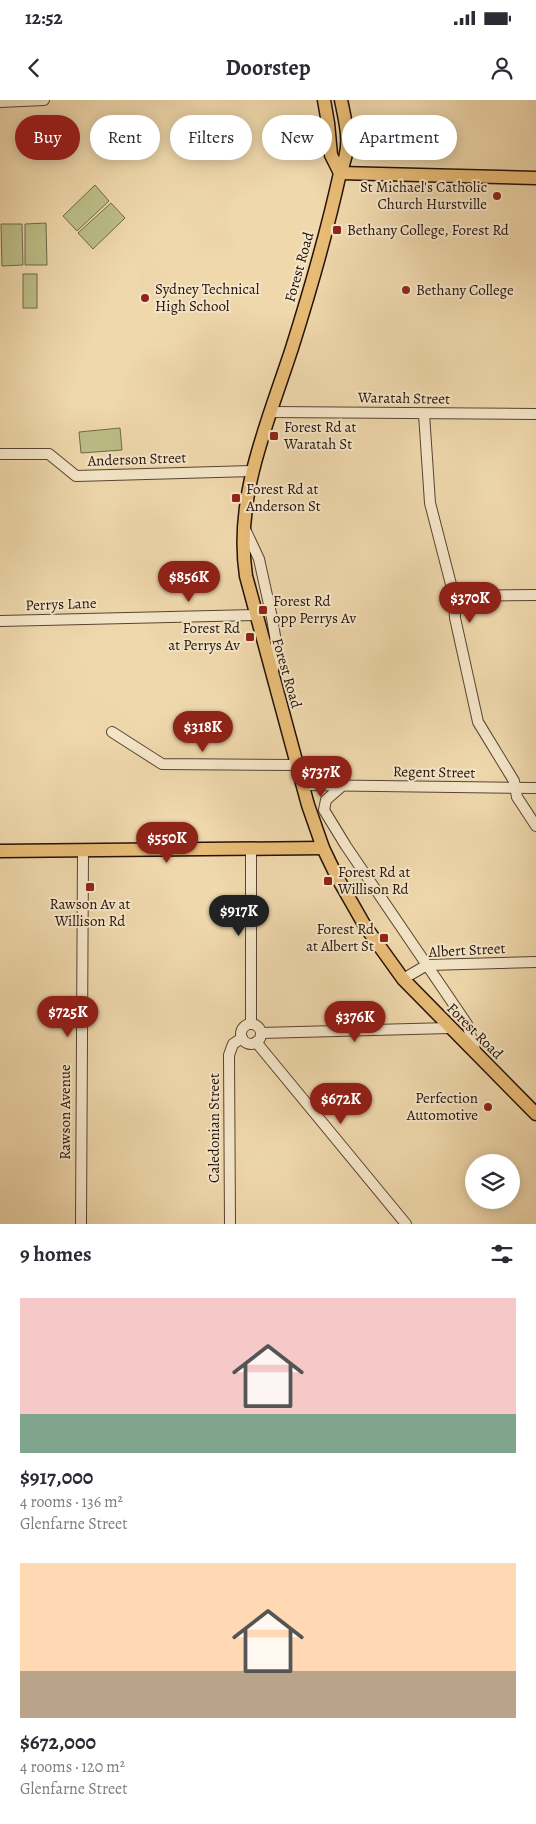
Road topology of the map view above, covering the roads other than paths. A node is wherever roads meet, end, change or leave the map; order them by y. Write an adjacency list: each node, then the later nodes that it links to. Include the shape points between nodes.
1 (44, 100): 4 (street)
2 (324, 100): 5 (main road, via 331,156)
3 (341, 100): 5 (main road, Forest Road, via 348,154)
4 (0, 102)
5 (340, 173): 6 (main road); 7 (main road, Forest Road, via 312,282)
6 (536, 178)
7 (271, 412): 8 (street, Waratah Street); 11 (main road, Forest Road)
8 (424, 414): 9 (street, Waratah Street); 14 (street, via 430,503)
9 (536, 414)
10 (0, 454): 11 (street, Anderson Street, via 49,454 76,476)
11 (252, 471): 12 (main road, Forest Road)
12 (243, 524): 15 (main road, Forest Road, via 243,558); 17 (street, via 258,559 272,618 276,642)
13 (536, 595): 14 (street)
14 (454, 596): 22 (street, via 478,722 514,781)
15 (254, 615): 16 (street, Perrys Lane); 17 (main road, Forest Road)
16 (0, 621)
17 (272, 679): 19 (main road, Forest Road)
18 (112, 732): 19 (street, via 162,764)
19 (296, 765): 20 (main road, Forest Road)
20 (302, 785): 21 (street, Regent Street); 25 (main road, Forest Road)
21 (342, 786): 22 (street, Regent Street); 30 (street, via 330,795 324,806 346,846)
22 (515, 788): 23 (street, Regent Street); 24 (street, via 517,797)
23 (536, 788)
24 (536, 826)
25 (323, 848): 26 (main road); 31 (main road, Forest Road, via 365,926)
26 (251, 850): 28 (main road); 32 (street)
27 (0, 851): 28 (main road)
28 (83, 851): 38 (street, Rawson Avenue)
29 (536, 962): 30 (street, Albert Street)
30 (428, 965): 31 (street, Albert Street); 36 (street, via 467,1024)
31 (403, 978): 33 (main road, Forest Road)
32 (251, 1024): 34 (street, via 258,1026); 35 (street, via 242,1028)
33 (449, 1028): 34 (street); 36 (main road, Forest Road)
34 (259, 1037): 35 (street, via 250,1044); 40 (street)
35 (242, 1038): 39 (street, Caledonian Street, via 233,1044 229,1055)
36 (477, 1055): 37 (main road, Forest Road)
37 (536, 1114)
38 (81, 1224)
39 (230, 1224)
40 (406, 1224)

